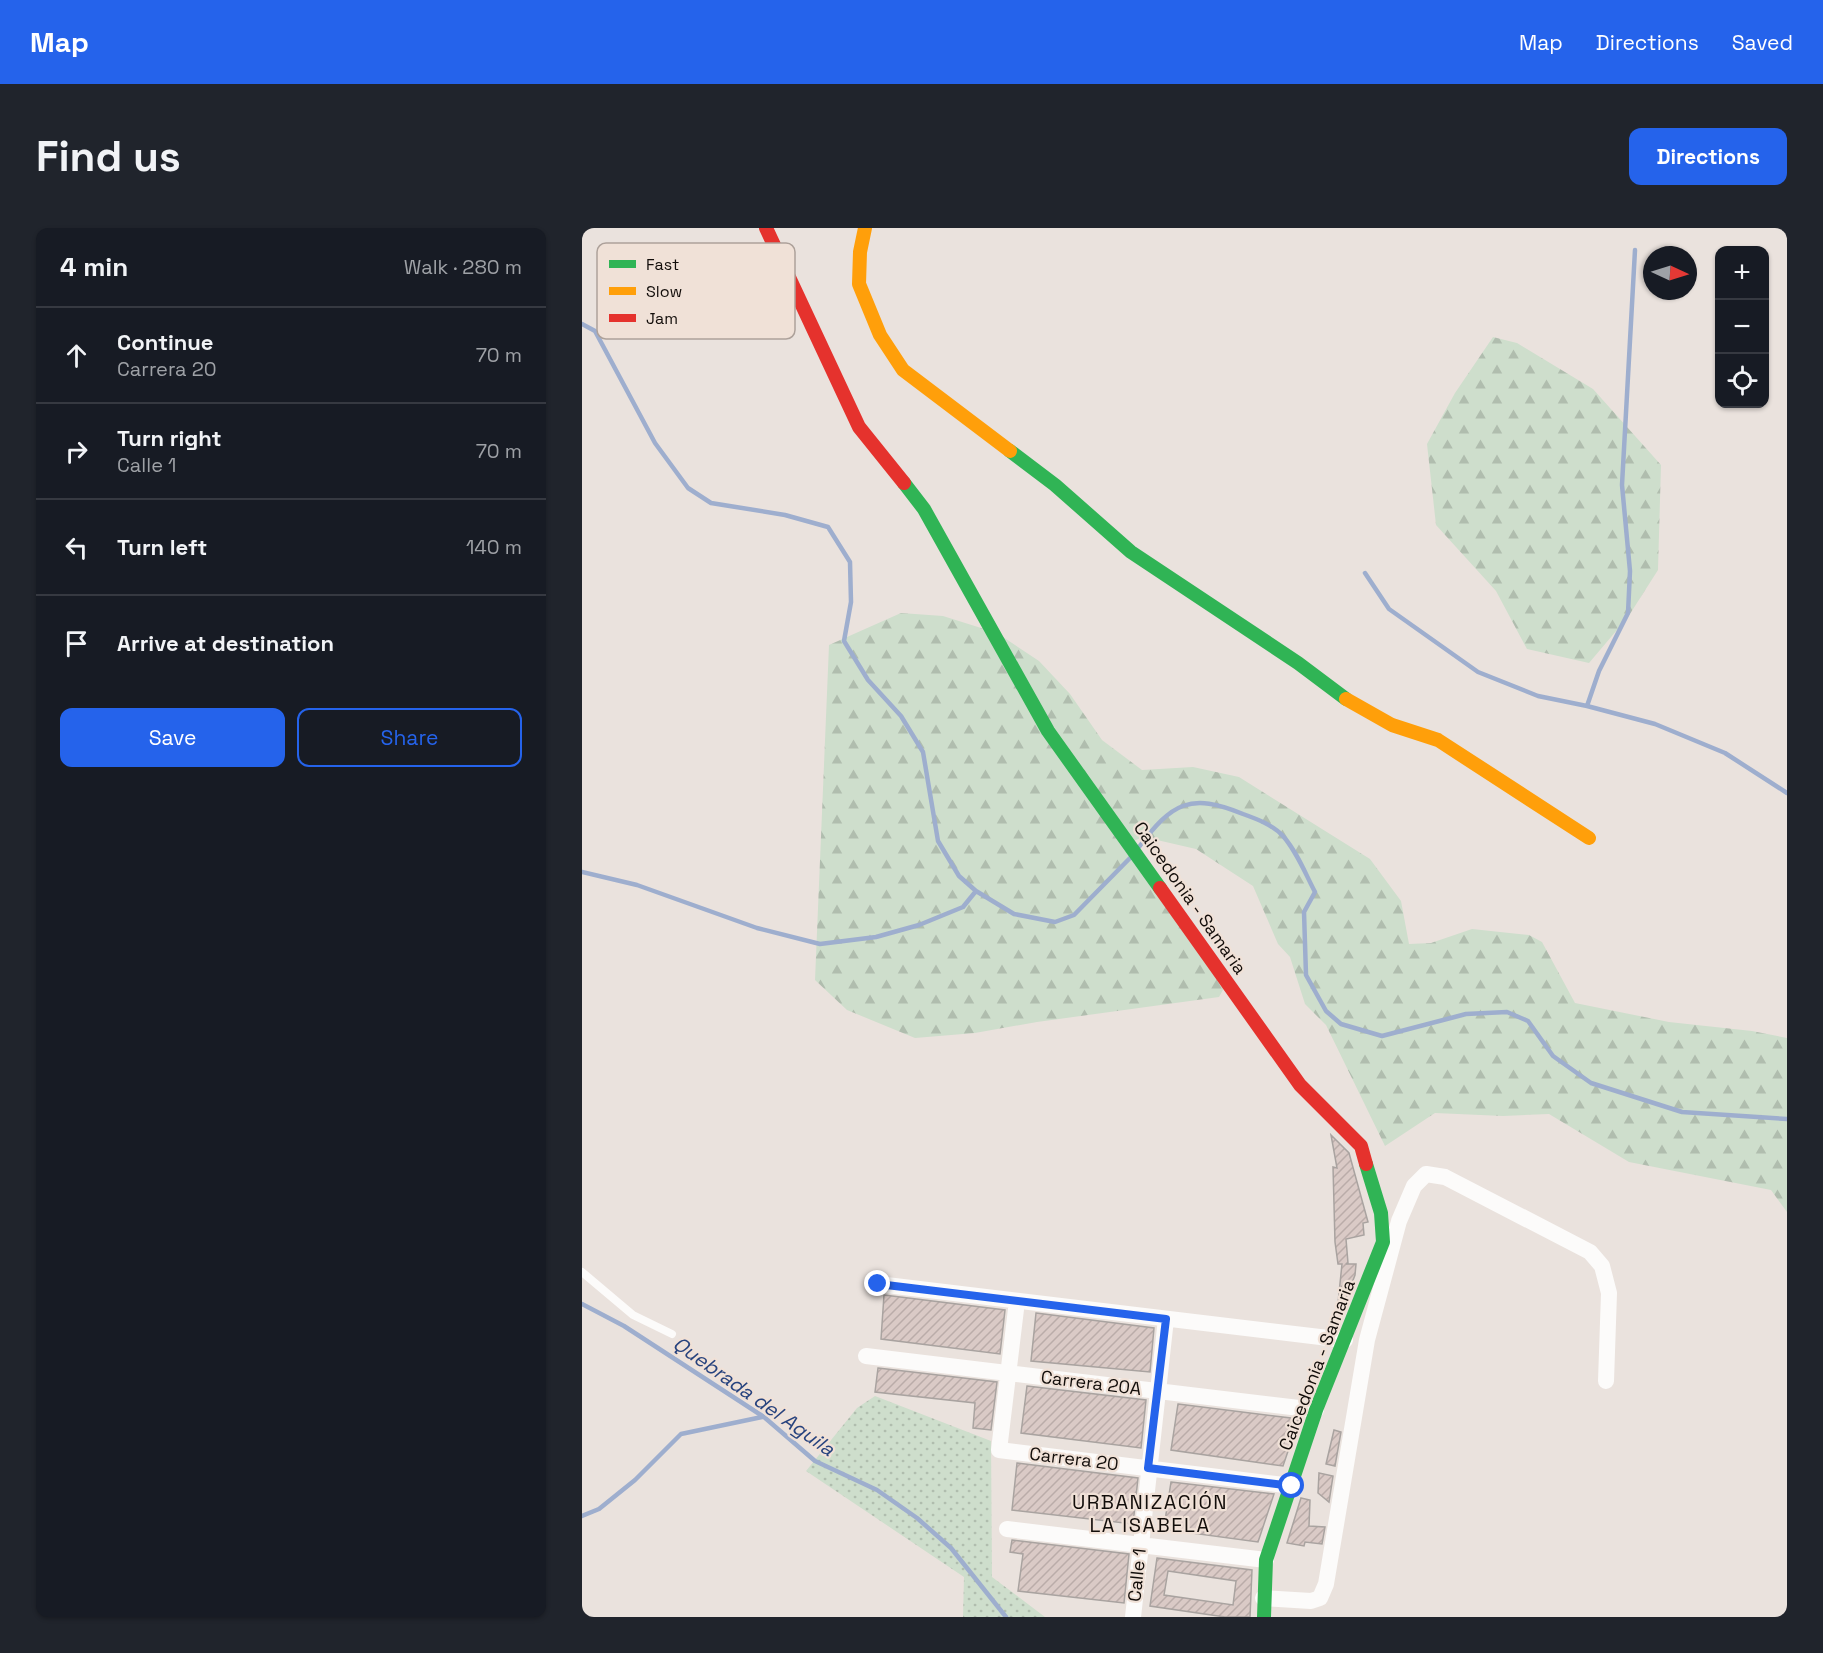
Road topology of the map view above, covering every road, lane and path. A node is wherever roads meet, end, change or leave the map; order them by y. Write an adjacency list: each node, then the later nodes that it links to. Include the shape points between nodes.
1 (766, 228): 3 (street, Caicedonia - Samaria)
2 (865, 228): 5 (street, via 859,284 880,335 903,370 1055,485 1131,552 1356,706 1392,725 1438,740)
3 (773, 243)
4 (795, 290): 11 (street, Caicedonia - Samaria, via 859,427 924,509 1048,731 1300,1085 1361,1146 1381,1213 1383,1242)
5 (1589, 838)
6 (582, 1272): 10 (lane, via 633,1316)
7 (878, 1284): 8 (street)
8 (1017, 1301): 9 (street); 13 (street)
9 (1166, 1319): 11 (street); 15 (street, Calle 1)
10 (672, 1334)
11 (1345, 1340): 16 (street, Caicedonia - Samaria)
12 (866, 1356): 13 (street, Carrera 20A)
13 (1008, 1373): 15 (street, Carrera 20A); 17 (street, Carrera 20, via 999,1450)
14 (1606, 1381): 22 (street, via 1609,1293 1602,1266 1590,1252 1445,1177 1426,1174 1414,1186 1399,1221 1367,1340 1326,1584 1320,1598 1311,1601)
15 (1157, 1391): 16 (street, Carrera 20A); 17 (street, Calle 1)
16 (1316, 1410): 18 (street, Caicedonia - Samaria)
17 (1148, 1468): 18 (street, Carrera 20); 20 (street, Calle 1)
18 (1292, 1486): 21 (street, Caicedonia - Samaria)
19 (1007, 1528): 20 (street)
20 (1140, 1545): 21 (street); 23 (street, Calle 1)
21 (1266, 1560): 22 (street, Caicedonia - Samaria)
22 (1263, 1598): 24 (street, Caicedonia - Samaria)
23 (1133, 1617)
24 (1264, 1617)

